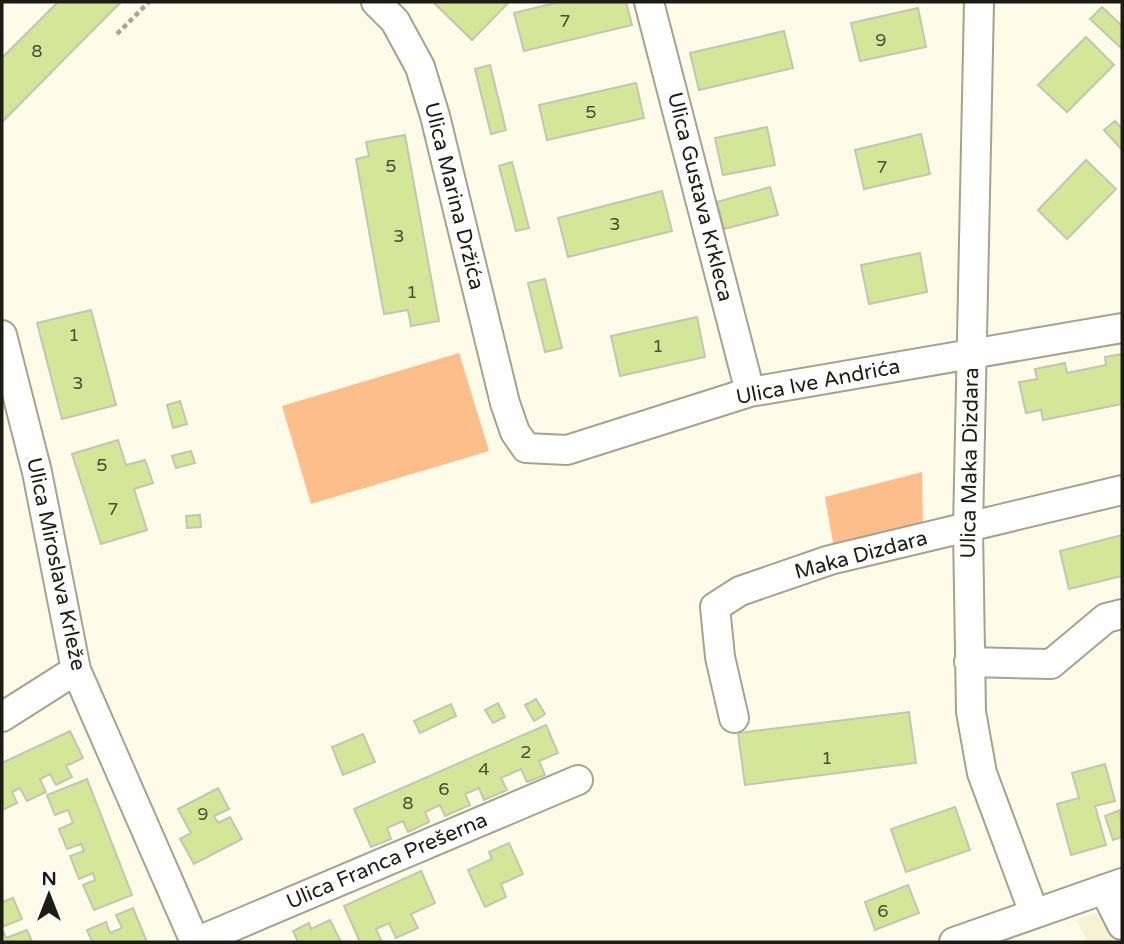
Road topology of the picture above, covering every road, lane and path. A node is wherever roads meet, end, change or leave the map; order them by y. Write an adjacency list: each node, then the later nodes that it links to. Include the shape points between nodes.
1 (149, 2): 5 (path)
2 (376, 2): 10 (street, Ulica Marina Držića, via 395,21 420,67)
3 (649, 2): 9 (street, Ulica Gustava Krkleca)
4 (979, 2): 8 (street, Ulica Maka Dizdara)
5 (117, 34)
6 (1122, 328): 8 (street, Ulica Ive Andrića)
7 (2, 335): 15 (street, Ulica Miroslava Krleže, via 37,472)
8 (972, 354): 9 (street, Ulica Ive Andrića); 12 (street, Ulica Maka Dizdara)
9 (750, 392): 10 (street, Ulica Ive Andrića, via 567,450 526,448)
10 (505, 403)
11 (1122, 490): 12 (street, Maka Dizdara)
12 (968, 528): 14 (street, Ulica Maka Dizdara); 17 (street, Maka Dizdara, via 830,560 740,591 715,607 720,657)
13 (1122, 614): 14 (street, via 1106,618 1051,664)
14 (969, 663): 20 (street, Ulica Maka Dizdara, via 971,712 982,773)
15 (76, 670): 16 (street); 22 (street, Ulica Miroslava Krleže)
16 (2, 717)
17 (734, 718)
18 (578, 780): 22 (street, Ulica Franca Prešerna)
19 (1113, 886): 20 (street); 21 (street)
20 (1034, 913): 23 (street)
21 (1122, 925)
22 (196, 942)
23 (954, 942)

